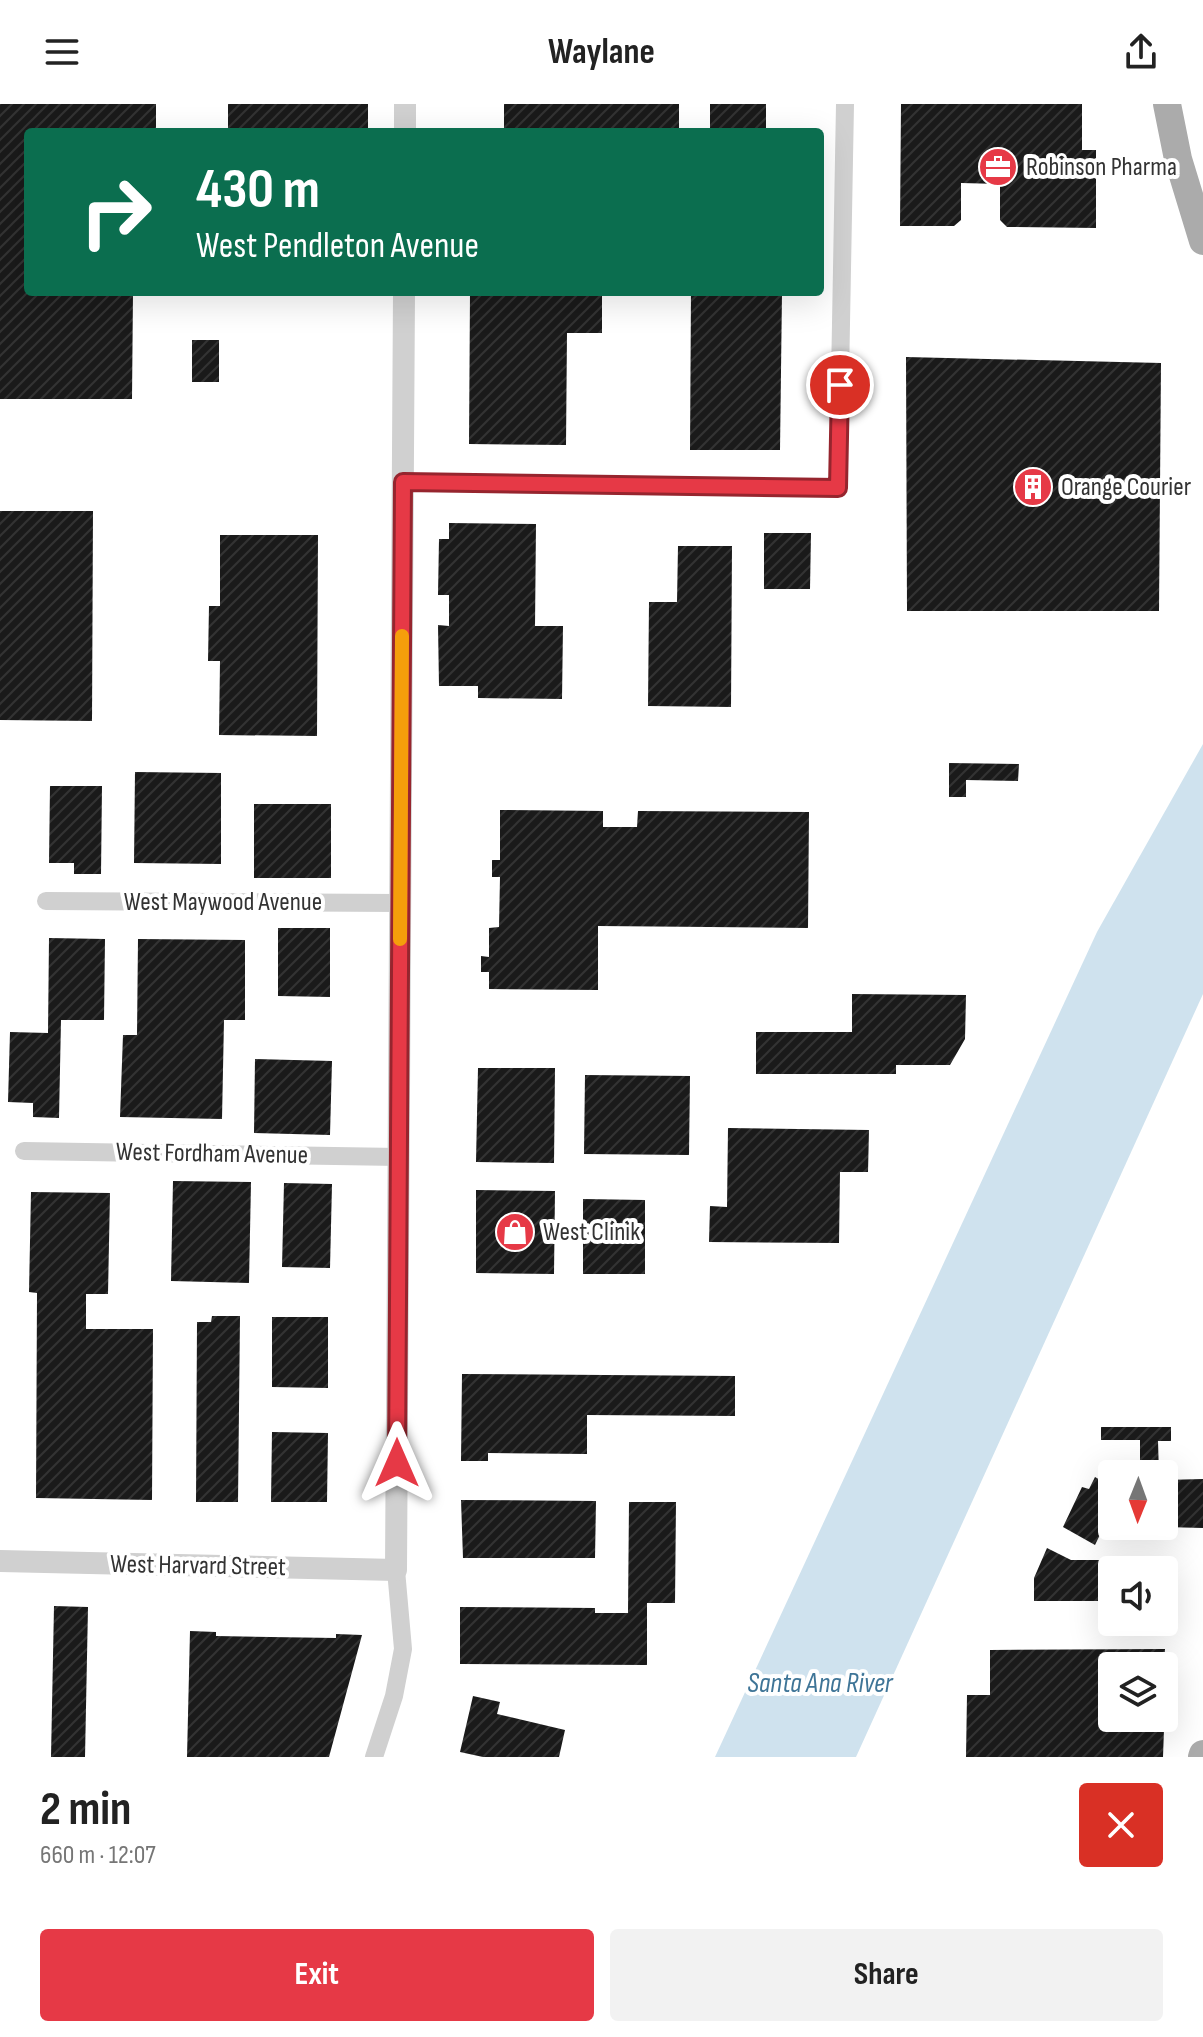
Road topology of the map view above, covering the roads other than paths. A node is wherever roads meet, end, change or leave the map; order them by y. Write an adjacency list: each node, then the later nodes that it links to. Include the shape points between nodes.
1 (405, 104): 4 (street)
2 (845, 104): 7 (street, via 838,488)
3 (1167, 104): 5 (main road)
4 (405, 128)
5 (1203, 241)
6 (404, 296): 7 (street)
7 (403, 482): 9 (street)
8 (46, 901): 9 (street, West Maywood Avenue)
9 (400, 903): 11 (street)
10 (24, 1151): 11 (street, West Fordham Avenue)
11 (399, 1157): 13 (street)
12 (0, 1561): 13 (street, West Harvard Street)
13 (396, 1570): 14 (street, via 403,1649)
14 (374, 1757)

